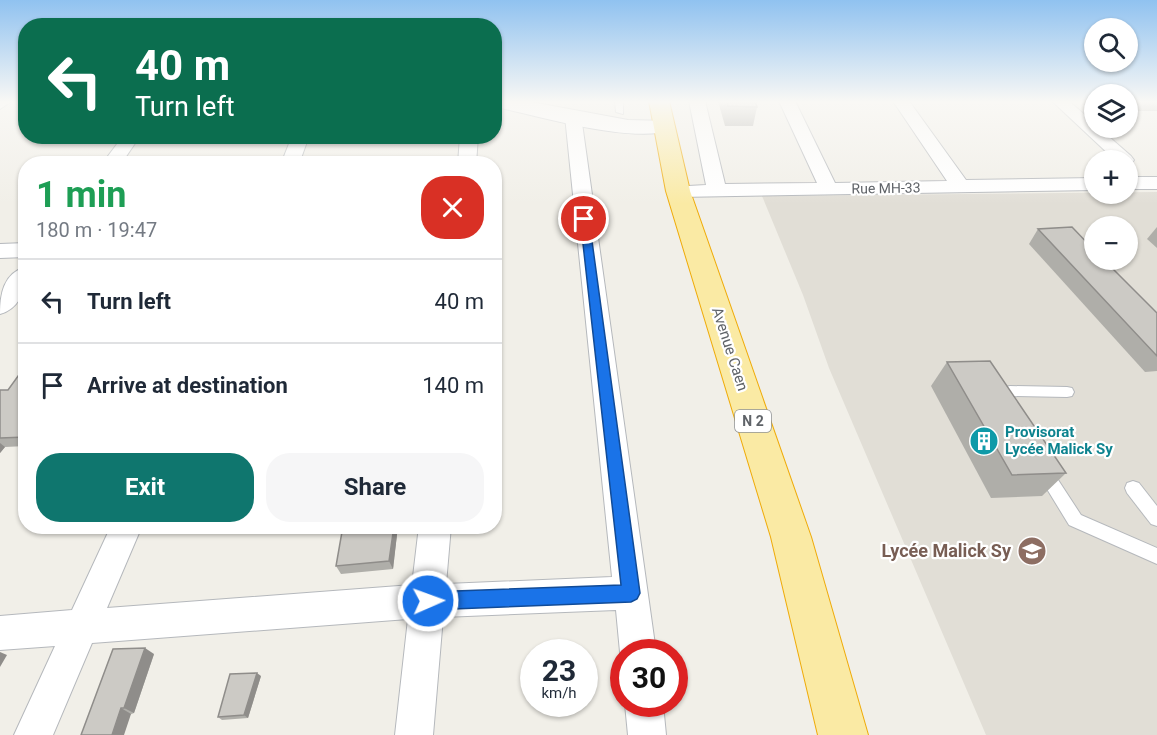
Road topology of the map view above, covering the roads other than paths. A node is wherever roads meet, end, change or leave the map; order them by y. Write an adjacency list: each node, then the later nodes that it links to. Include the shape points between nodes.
1 (575, 135): 27 (street)
2 (665, 135): 14 (highway, Avenue Caen / N 2)
3 (705, 135): 13 (street)
4 (803, 135): 12 (street)
5 (925, 135): 11 (street)
6 (1098, 135): 7 (street)
7 (1114, 150)
8 (1138, 172): 9 (street)
9 (1153, 183)
10 (1084, 184): 11 (street, Rue MH-33)
11 (960, 186): 12 (street, Rue MH-33)
12 (829, 189): 13 (street, Rue MH-33)
13 (717, 190): 14 (street, Rue MH-33)
14 (678, 191): 36 (highway, Avenue Caen / N 2, via 791,537)
15 (18, 250): 16 (street)
16 (0, 251)
17 (18, 284): 18 (street)
18 (0, 306)
19 (1067, 392): 20 (lane, via 999,394)
20 (1007, 411)
21 (1038, 460): 26 (lane, via 1075,520)
22 (1133, 488): 23 (lane)
23 (1157, 519)
24 (124, 534): 29 (street)
25 (434, 534): 28 (street)
26 (1157, 556)
27 (631, 593): 28 (street); 31 (street)
28 (428, 601): 29 (street); 34 (street)
29 (81, 628): 30 (street); 33 (street)
30 (0, 633)
31 (636, 639)
32 (645, 717): 35 (street)
33 (33, 735)
34 (414, 735)
35 (647, 735)
36 (843, 735)

